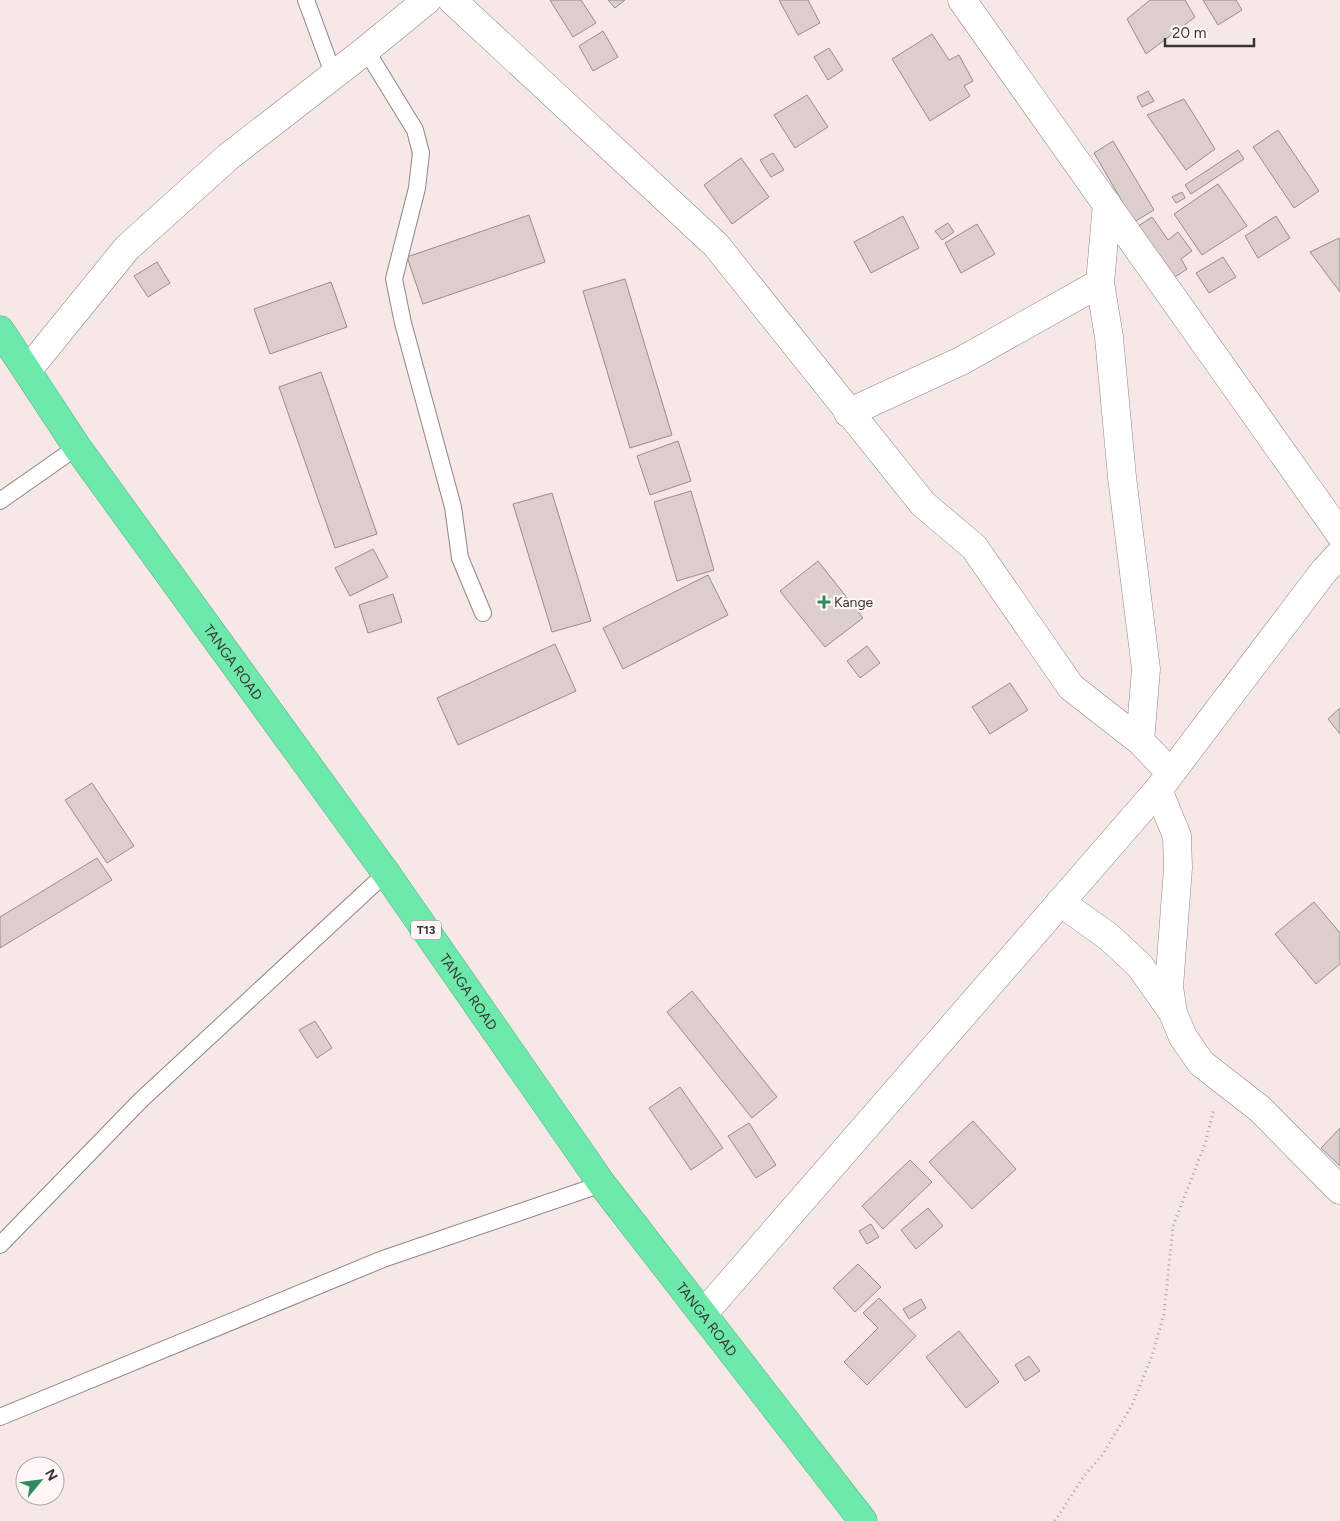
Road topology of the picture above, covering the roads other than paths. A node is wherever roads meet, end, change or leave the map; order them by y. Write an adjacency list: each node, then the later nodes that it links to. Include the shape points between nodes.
1 (306, 0): 6 (lane)
2 (427, 0): 5 (street)
3 (452, 0): 11 (street, via 716,246)
4 (962, 0): 7 (street)
5 (366, 50): 6 (street); 16 (lane, via 415,130 421,153 417,188 394,279 453,507 460,558)
6 (334, 76): 10 (street, via 228,157 127,248)
7 (1108, 204): 8 (street); 14 (street)
8 (1100, 283): 11 (street, via 961,361); 17 (street, via 1110,337 1122,477 1146,669)
9 (0, 330): 10 (highway, TANGA ROAD / T13)
10 (27, 371): 12 (highway, TANGA ROAD / T13)
11 (848, 413): 17 (street, via 923,504 974,547 1071,687)
12 (77, 446): 13 (lane); 19 (highway, TANGA ROAD / T13)
13 (0, 501)
14 (1340, 534)
15 (1335, 570): 18 (street)
16 (483, 613)
17 (1140, 741): 18 (street)
18 (1164, 782): 20 (street); 21 (street, via 1177,836 1178,868 1169,987)
19 (386, 873): 22 (highway, TANGA ROAD / T13); 24 (lane, via 141,1100)
20 (1060, 902): 21 (street, via 1110,937 1140,966); 25 (street)
21 (1173, 1013): 23 (street, via 1183,1038 1201,1062 1260,1109)
22 (602, 1184): 25 (highway, TANGA ROAD / T13); 26 (lane, via 383,1259)
23 (1340, 1190)
24 (0, 1245)
25 (704, 1313): 27 (highway, TANGA ROAD / T13)
26 (0, 1417)
27 (863, 1521)

